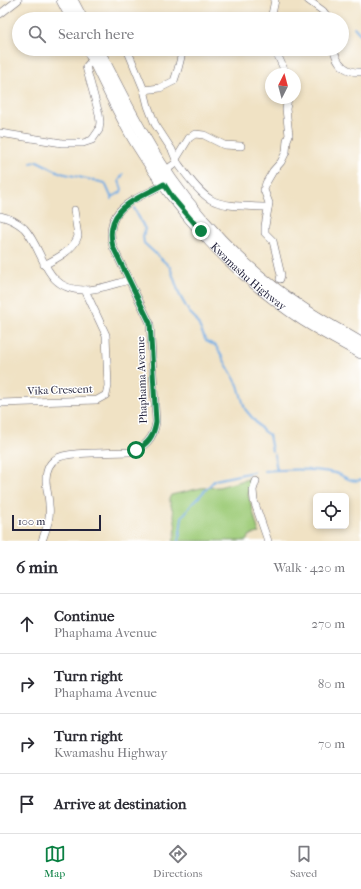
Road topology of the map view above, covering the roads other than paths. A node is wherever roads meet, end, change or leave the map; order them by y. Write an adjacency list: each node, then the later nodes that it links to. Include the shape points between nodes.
1 (18, 0): 10 (street)
2 (62, 0): 6 (main road)
3 (72, 0): 7 (main road)
4 (275, 0): 8 (street)
5 (308, 0): 9 (street)
6 (68, 12)
7 (78, 12)
8 (272, 12)
9 (324, 12)
10 (0, 14)
11 (130, 56): 18 (street)
12 (181, 56): 18 (street, via 174,81 160,88)
13 (278, 56): 16 (street)
14 (336, 56): 17 (street, via 344,68)
15 (92, 58): 20 (street, via 100,125 92,140 83,143 62,143); 23 (main road, Kwamashu Highway, via 136,142)
16 (283, 68)
17 (361, 72)
18 (144, 90): 22 (street, via 155,124)
19 (287, 104): 24 (street, via 289,134 286,152 266,183 264,190)
20 (0, 133)
21 (241, 146): 22 (street, via 224,145 196,134 189,138)
22 (176, 161): 23 (street, Phaphama Avenue); 24 (street, via 202,192 214,201)
23 (167, 179): 29 (street, Phaphama Avenue, via 123,207 111,227 113,247); 31 (main road, Kwamashu Highway, via 212,230 276,289 300,307); 32 (main road, Kwamashu Highway, via 173,198 201,231 248,277 304,320)
24 (268, 207): 28 (street, via 265,233 273,241)
25 (74, 210): 27 (street, via 77,239 58,258)
26 (0, 216): 27 (street, via 17,222 24,229)
27 (44, 265): 30 (street, via 55,280 66,287)
28 (280, 279)
29 (128, 280): 30 (street); 35 (street, Phaphama Avenue, via 151,329 155,430 148,442 136,450 64,454 54,460 47,471 50,506)
30 (85, 290): 33 (street, Vika Crescent, via 106,335 106,394 97,400)
31 (361, 343)
32 (361, 353)
33 (0, 404)
34 (256, 480): 36 (street, via 253,490 254,501)
35 (42, 541)
36 (268, 541)

